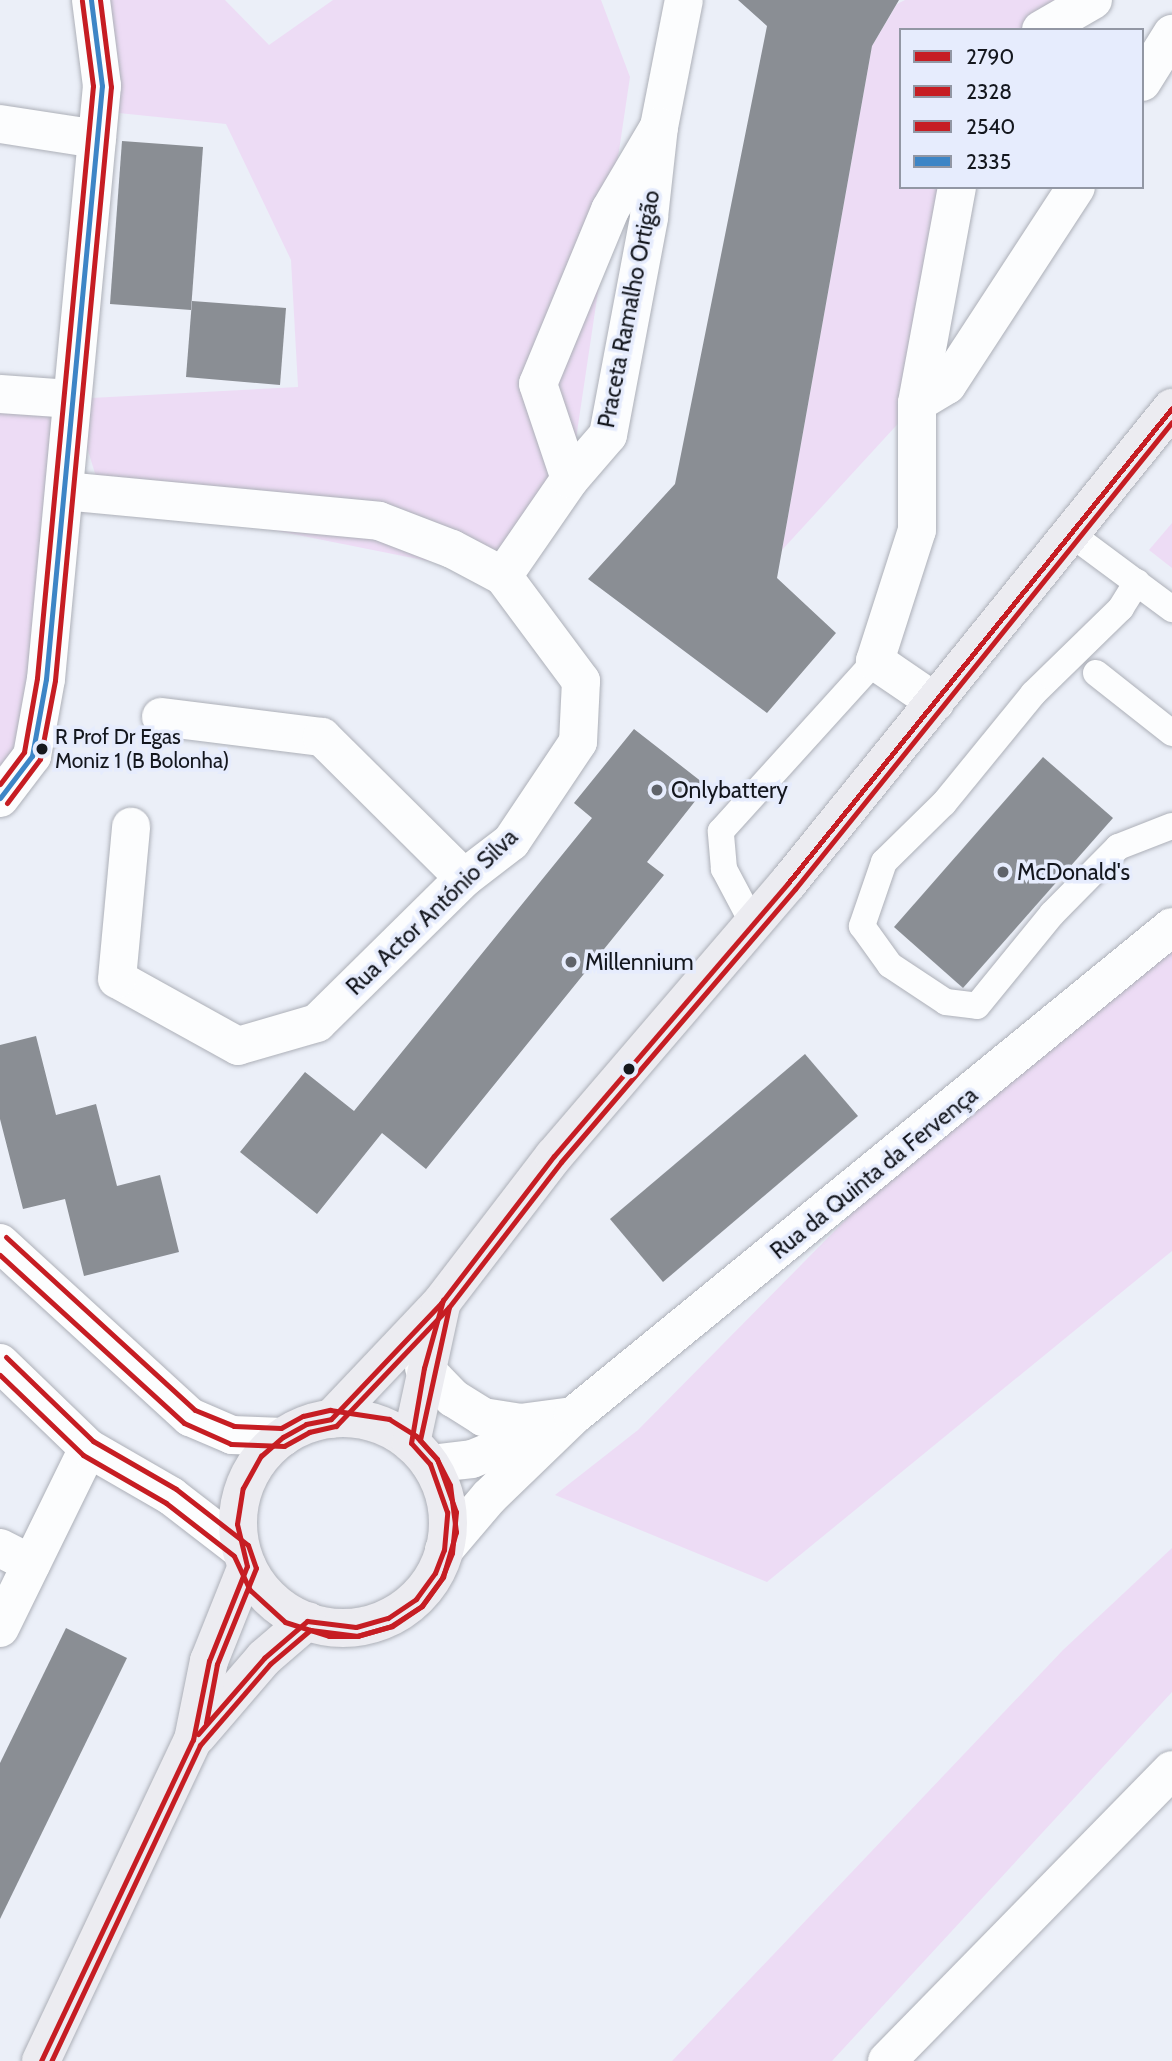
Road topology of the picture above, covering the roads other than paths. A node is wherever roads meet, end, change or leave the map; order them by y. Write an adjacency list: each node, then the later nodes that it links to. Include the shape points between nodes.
1 (92, 0): 9 (street, via 102,86)
2 (684, 0): 8 (street, Praceta Ramalho Ortigão)
3 (1093, 0): 4 (street)
4 (1044, 28)
5 (1172, 34): 6 (street)
6 (1144, 79)
7 (0, 124): 9 (street)
8 (659, 127): 16 (street, Praceta Ramalho Ortigão, via 649,217 608,435); 16 (street, Praceta Ramalho Ortigão, via 610,210 538,384)
9 (97, 139): 13 (street)
10 (957, 189): 14 (street)
11 (1075, 189): 14 (street, via 947,385)
12 (0, 394): 13 (street)
13 (72, 399): 17 (street)
14 (917, 403): 22 (street, via 917,530)
15 (1172, 408): 18 (main road)
16 (570, 479): 19 (street, Praceta Ramalho Ortigão)
17 (64, 491): 19 (street, Rua Actor António Silva, via 379,521 452,549); 27 (street, via 46,678 32,756)
18 (1071, 534): 20 (lane); 24 (main road)
19 (503, 576): 30 (street, Rua Actor António Silva, via 581,681 578,742 511,842)
20 (1137, 582): 21 (lane); 28 (lane, via 1121,608 1033,695 944,803 884,862 862,926 890,965 946,1002 977,1006 1052,914 1118,847)
21 (1172, 608)
22 (875, 661): 24 (street); 31 (lane, via 721,831 724,869)
23 (1096, 673): 26 (lane)
24 (935, 702): 31 (main road)
25 (161, 717): 30 (street, via 322,737)
26 (1172, 733)
27 (0, 798)
28 (1172, 826)
29 (131, 827): 30 (street, Rua Actor António Silva, via 117,979 238,1046 317,1023)
30 (464, 878)
31 (751, 920): 34 (main road, via 554,1156)
32 (1172, 927): 37 (street, Rua da Quinta da Fervença)
33 (0, 1243): 39 (street, via 190,1417 232,1435)
34 (441, 1303): 36 (main road); 38 (main road)
35 (0, 1363): 40 (street)
36 (424, 1368): 37 (street, via 453,1398 483,1417 520,1423); 41 (main road)
37 (573, 1416): 41 (street, Rua da Quinta da Fervença, via 472,1459); 42 (street, Rua da Quinta da Fervença, via 489,1497)
38 (331, 1419): 39 (main road, via 306,1424); 41 (main road, via 386,1427)
39 (282, 1437): 44 (main road, via 261,1456 243,1488 237,1524)
40 (88, 1448): 43 (street); 44 (street, via 171,1496)
41 (420, 1454): 42 (main road, via 447,1512)
42 (444, 1550): 45 (main road, via 435,1573 416,1599 388,1618 356,1627)
43 (15, 1556): 46 (street)
44 (244, 1558): 45 (main road, via 272,1601); 47 (main road, via 209,1661)
45 (307, 1622): 47 (main road, via 264,1658)
46 (0, 1628)
47 (193, 1740): 49 (main road)
48 (1172, 1770): 50 (street)
49 (41, 2061)
50 (887, 2061)

